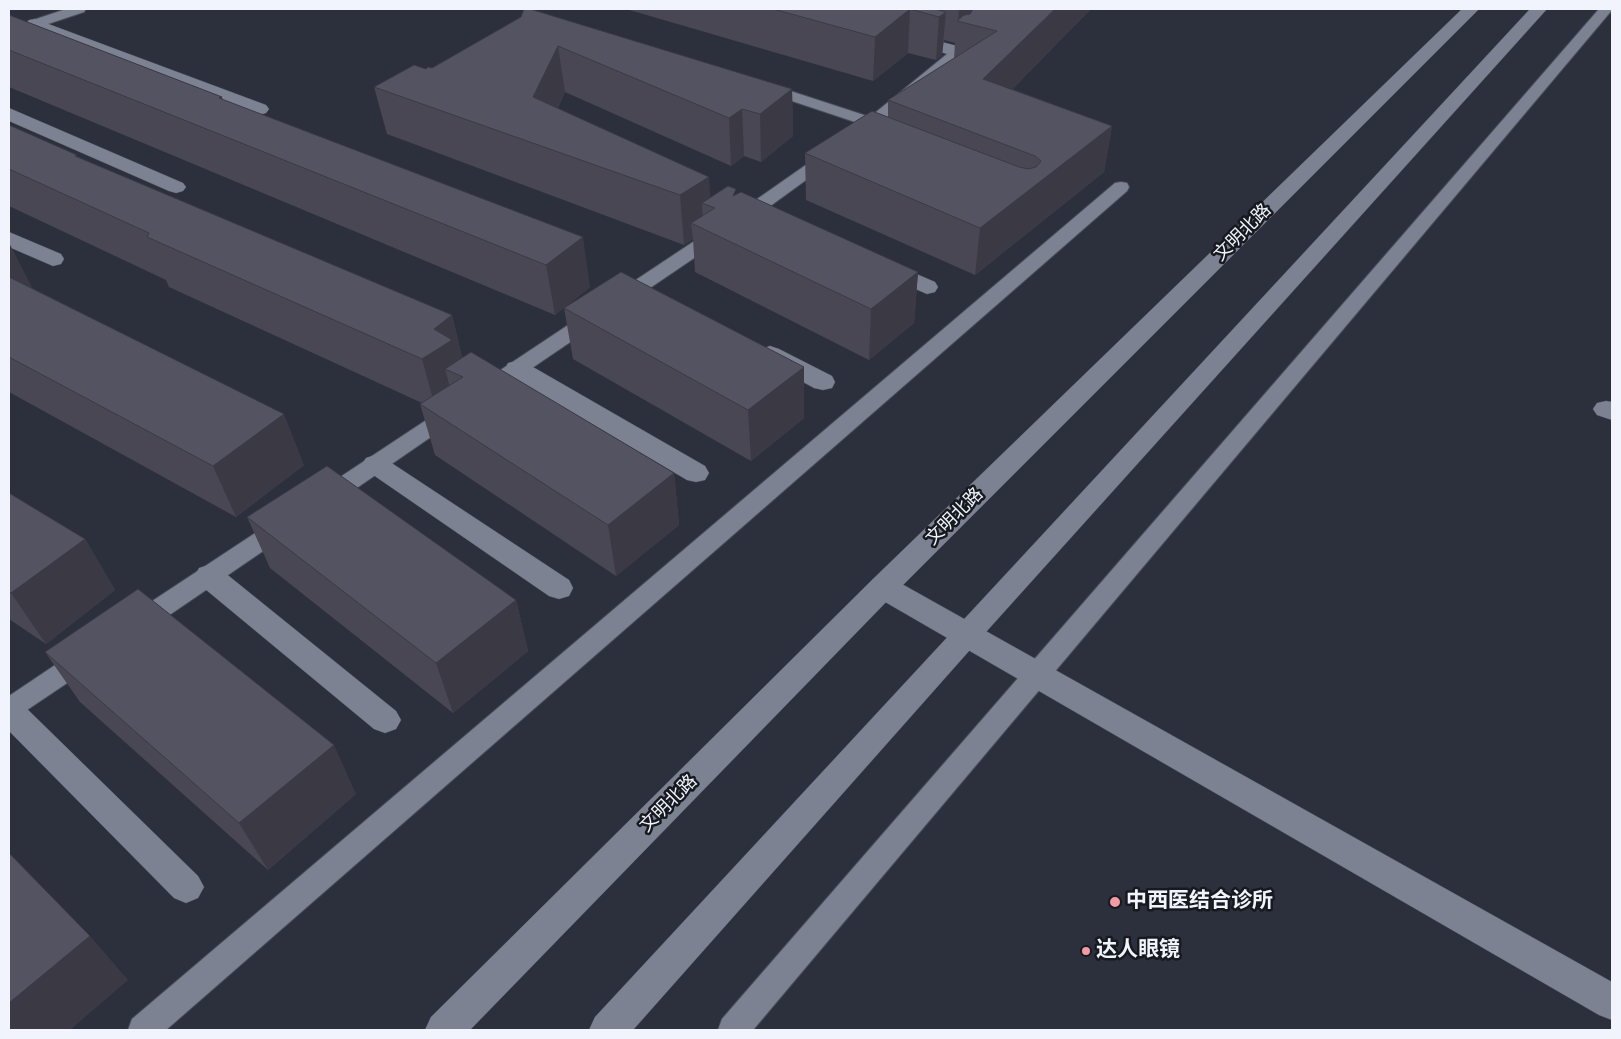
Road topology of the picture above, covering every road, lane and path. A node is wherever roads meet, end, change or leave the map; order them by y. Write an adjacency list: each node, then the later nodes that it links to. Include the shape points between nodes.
1 (79, 9): 6 (lane)
2 (1010, 9): 9 (lane)
3 (1471, 9): 28 (street, 文明北路)
4 (1539, 9): 31 (street)
5 (1606, 9): 33 (lane)
6 (35, 24): 7 (lane); 11 (street)
7 (9, 33)
8 (895, 34): 9 (street)
9 (959, 52): 13 (lane)
10 (749, 82): 13 (lane)
11 (259, 109)
12 (9, 114): 14 (street)
13 (872, 123): 16 (lane, via 860,143)
14 (176, 187)
15 (1121, 187): 38 (lane)
16 (756, 208): 17 (street); 23 (lane, via 649,291)
17 (781, 219)
18 (9, 238): 19 (street)
19 (52, 259)
20 (866, 259): 21 (street)
21 (927, 287)
22 (754, 346): 24 (street)
23 (517, 368): 25 (lane); 26 (street)
24 (824, 382)
25 (375, 464): 27 (lane); 29 (street)
26 (696, 473)
27 (209, 576): 30 (lane); 35 (street)
28 (883, 587): 31 (street); 39 (street, 文明北路)
29 (559, 588)
30 (122, 634)
31 (966, 634): 33 (street); 40 (street)
32 (98, 650): 34 (lane)
33 (1037, 674): 37 (street); 41 (lane)
34 (9, 710): 36 (street)
35 (385, 720)
36 (186, 887)
37 (1612, 1002)
38 (143, 1030)
39 (444, 1030)
40 (608, 1030)
41 (733, 1030)

